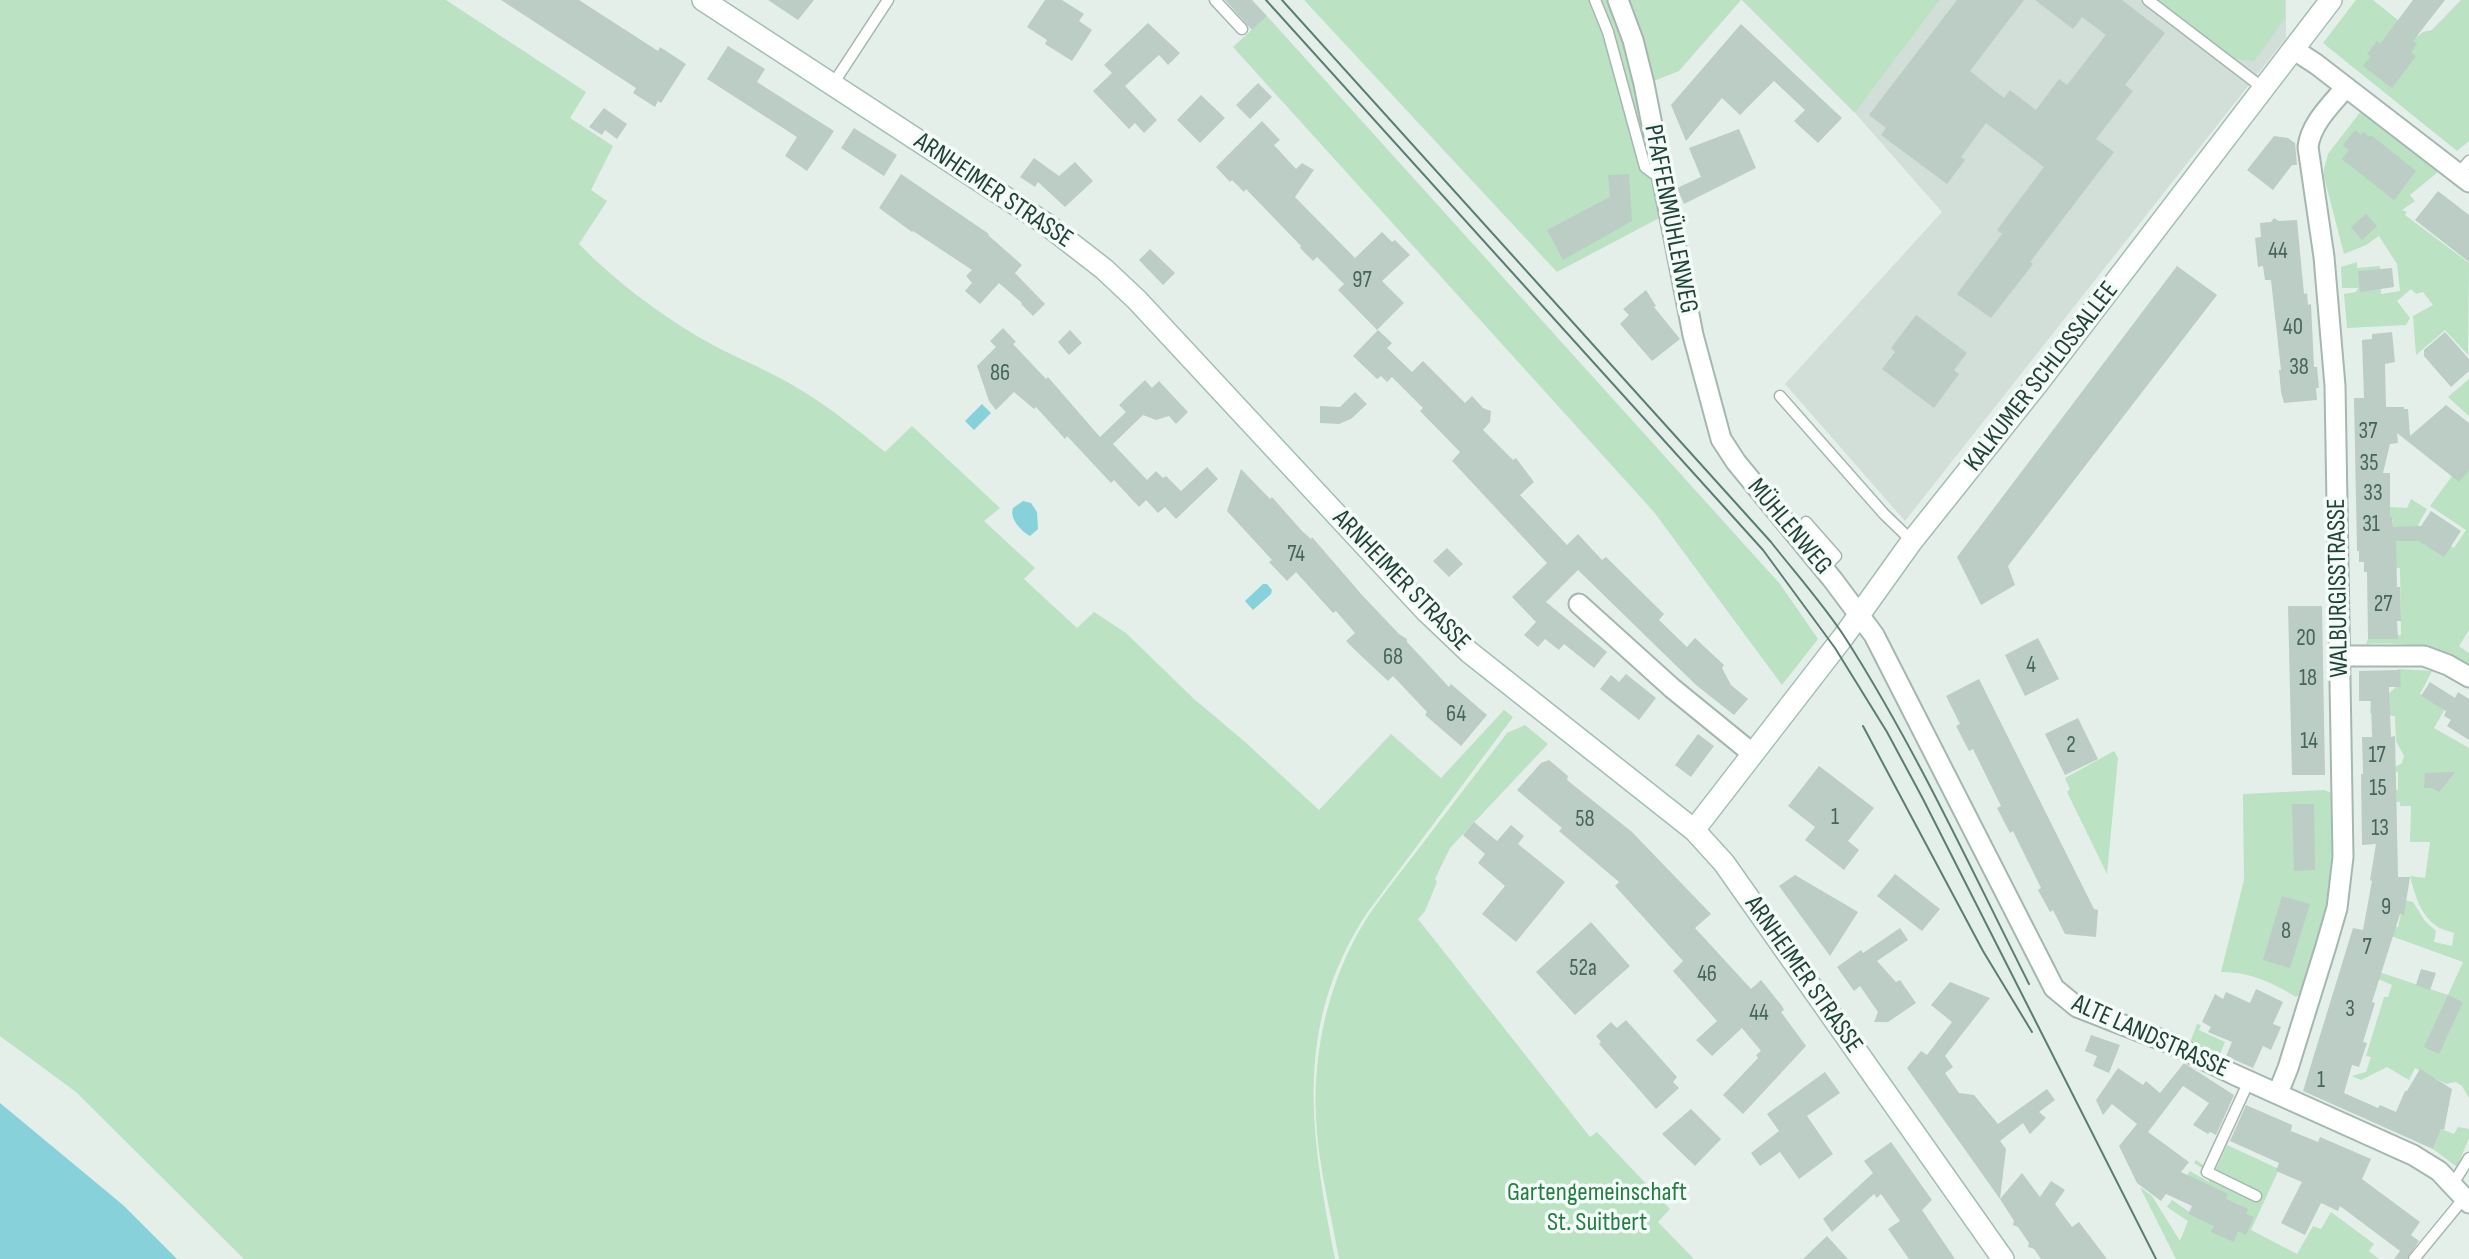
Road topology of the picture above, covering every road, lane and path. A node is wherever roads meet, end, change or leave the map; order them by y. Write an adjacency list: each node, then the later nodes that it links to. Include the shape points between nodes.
1 (703, 0): 10 (main road, ARNHEIMER STRASSE)
2 (888, 0): 10 (lane)
3 (1214, 0): 8 (lane)
4 (1595, 0): 14 (lane, via 1645,167)
5 (1618, 0): 14 (street, PFAFFENMÜHLENWEG, via 1644,83)
6 (2148, 0): 12 (lane)
7 (2331, 0): 9 (main road, KALKUMER SCHLOSSALLEE)
8 (1242, 29)
9 (2293, 49): 11 (street); 12 (main road, KALKUMER SCHLOSSALLEE)
10 (833, 84): 25 (main road, ARNHEIMER STRASSE, via 1046,224 1104,270 1469,652)
11 (2346, 87): 13 (street); 22 (street, WALBURGISSTRASSE, via 2315,125 2308,147 2324,257 2334,386)
12 (2263, 88): 18 (main road, KALKUMER SCHLOSSALLEE)
13 (2465, 172)
14 (1662, 174): 16 (street, PFAFFENMÜHLENWEG, via 1693,335)
15 (1780, 396): 18 (lane)
16 (1721, 439): 19 (street, MÜHLENWEG)
17 (1806, 522): 19 (lane, via 1836,556)
18 (1912, 541): 21 (main road, KALKUMER SCHLOSSALLEE)
19 (1824, 568): 21 (street, MÜHLENWEG)
20 (1579, 604): 24 (street)
21 (1860, 614): 24 (main road, KALKUMER SCHLOSSALLEE); 26 (street, ALTE LANDSTRASSE, via 2054,988 2077,1007 2172,1044)
22 (2341, 656): 23 (street, via 2424,656); 27 (street, WALBURGISSTRASSE, via 2342,877 2326,946)
23 (2469, 677)
24 (1753, 754): 25 (main road, KALKUMER SCHLOSSALLEE)
25 (1694, 830): 31 (main road, ARNHEIMER STRASSE, via 1724,863)
26 (2249, 1081): 27 (street, ALTE LANDSTRASSE); 30 (lane, via 2207,1172)
27 (2278, 1093): 29 (street, ALTE LANDSTRASSE, via 2413,1155 2431,1165)
28 (2469, 1158): 29 (lane)
29 (2462, 1195): 32 (lane)
30 (2256, 1196)
31 (2003, 1259)
32 (2414, 1259)

